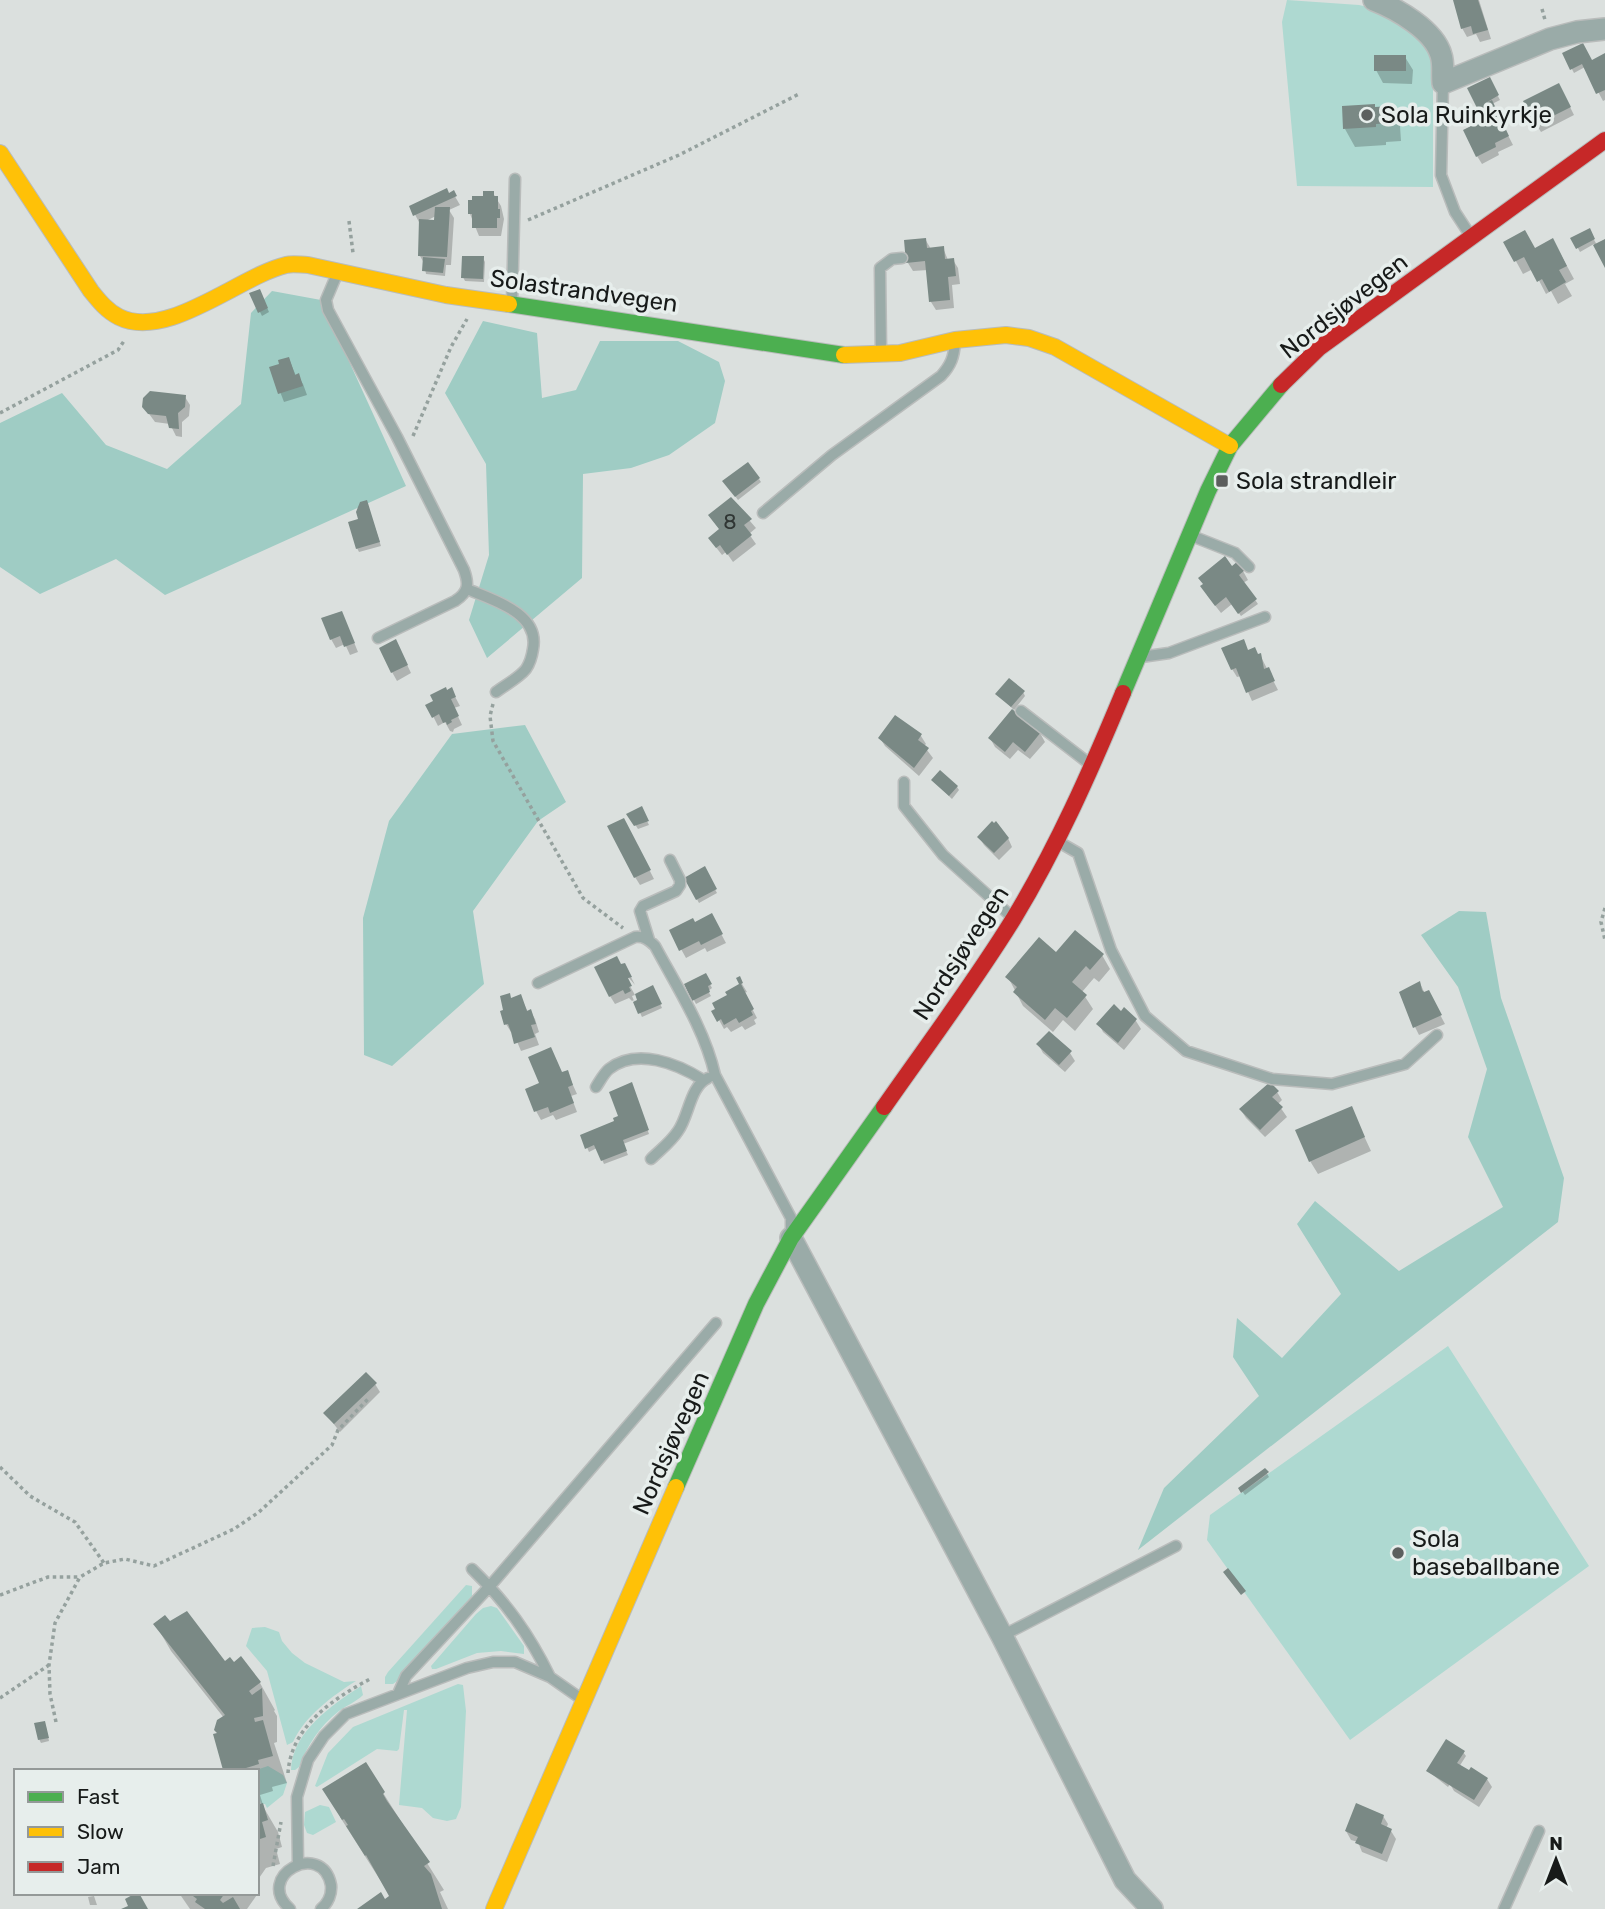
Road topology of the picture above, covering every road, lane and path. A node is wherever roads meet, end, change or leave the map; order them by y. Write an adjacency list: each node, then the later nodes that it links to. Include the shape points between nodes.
1 (1374, 0): 3 (street, via 1434,39 1442,57)
2 (1605, 29): 3 (street, via 1550,39)
3 (1443, 83): 9 (lane, via 1441,175 1451,203)
4 (799, 94): 8 (path, via 679,155)
5 (1605, 140): 9 (street, Nordsjøvegen)
6 (0, 153): 13 (street, via 91,291 106,309)
7 (515, 179): 8 (lane)
8 (514, 226): 12 (lane)
9 (1472, 237): 18 (street, Nordsjøvegen, via 1319,348 1273,393)
10 (902, 258): 16 (lane, via 892,258 880,268)
11 (337, 272): 12 (street, Solastrandvegen); 13 (street, Solastrandvegen, via 291,264 178,314); 19 (lane, via 326,300 328,310)
12 (512, 304): 16 (street, Solastrandvegen, via 806,350)
13 (137, 322): 17 (path, via 118,350)
14 (465, 323): 19 (path)
15 (955, 340): 16 (street, Solastrandvegen); 18 (street, Solastrandvegen, via 1006,335 1055,347); 20 (lane, via 954,356 942,376 832,455)
16 (882, 355)
17 (0, 413)
18 (1230, 446): 21 (street, Nordsjøvegen)
19 (406, 454): 23 (lane, via 464,570)
20 (762, 513)
21 (1189, 535): 22 (lane, via 1235,553); 26 (street, Nordsjøvegen)
22 (1249, 567)
23 (467, 589): 25 (lane, via 456,601); 27 (lane, via 513,610 533,631 533,651 525,671)
24 (1265, 617): 26 (lane, via 1169,653)
25 (378, 638)
26 (1138, 657): 29 (street, Nordsjøvegen)
27 (496, 692): 35 (path, via 490,716 493,741 583,898)
28 (1021, 710): 29 (lane)
29 (1092, 767): 31 (street, Nordsjøvegen)
30 (904, 782): 34 (lane, via 904,806 943,855)
31 (1057, 841): 34 (street, Nordsjøvegen); 39 (lane, via 1077,853 1111,950 1144,1016 1186,1051 1272,1079 1332,1084 1405,1065)
32 (670, 860): 36 (lane, via 680,886 640,911)
33 (1605, 908): 37 (path, via 1601,922)
34 (1014, 918): 44 (street, Nordsjøvegen)
35 (635, 937): 36 (lane); 38 (lane)
36 (649, 940): 40 (lane, via 684,1000)
37 (1605, 940)
38 (538, 983)
39 (1437, 1035)
40 (715, 1075): 41 (lane); 44 (lane, via 791,1218)
41 (703, 1080): 42 (lane, via 668,1063 632,1059 607,1070); 43 (lane, via 679,1130)
42 (596, 1087)
43 (651, 1159)
44 (791, 1238): 54 (street); 59 (street, Nordsjøvegen, via 756,1304)
45 (716, 1323): 52 (lane)
46 (370, 1397): 49 (path, via 338,1430 332,1445 234,1529 154,1566 125,1559)
47 (0, 1467): 49 (path, via 30,1496 75,1522)
48 (1176, 1546): 54 (lane)
49 (104, 1563): 51 (path)
50 (472, 1569): 52 (lane)
51 (79, 1577): 53 (path, via 48,1577); 55 (path, via 55,1623)
52 (490, 1586): 56 (lane, via 509,1607); 57 (lane, via 405,1675)
53 (0, 1595)
54 (1002, 1636): 66 (street, via 1125,1880)
55 (49, 1665): 58 (path); 60 (path)
56 (550, 1677): 57 (lane, via 515,1662 493,1662); 59 (lane)
57 (398, 1694): 62 (lane, via 345,1714 308,1760 297,1797)
58 (0, 1698)
59 (583, 1700): 65 (street, Nordsjøvegen)
60 (56, 1722)
61 (1539, 1831): 67 (lane)
62 (298, 1864): 63 (lane, via 281,1882 282,1899); 64 (lane, via 314,1864 327,1875 331,1890)
63 (290, 1909)
64 (321, 1909)
65 (494, 1909)
66 (1152, 1909)
67 (1504, 1909)

